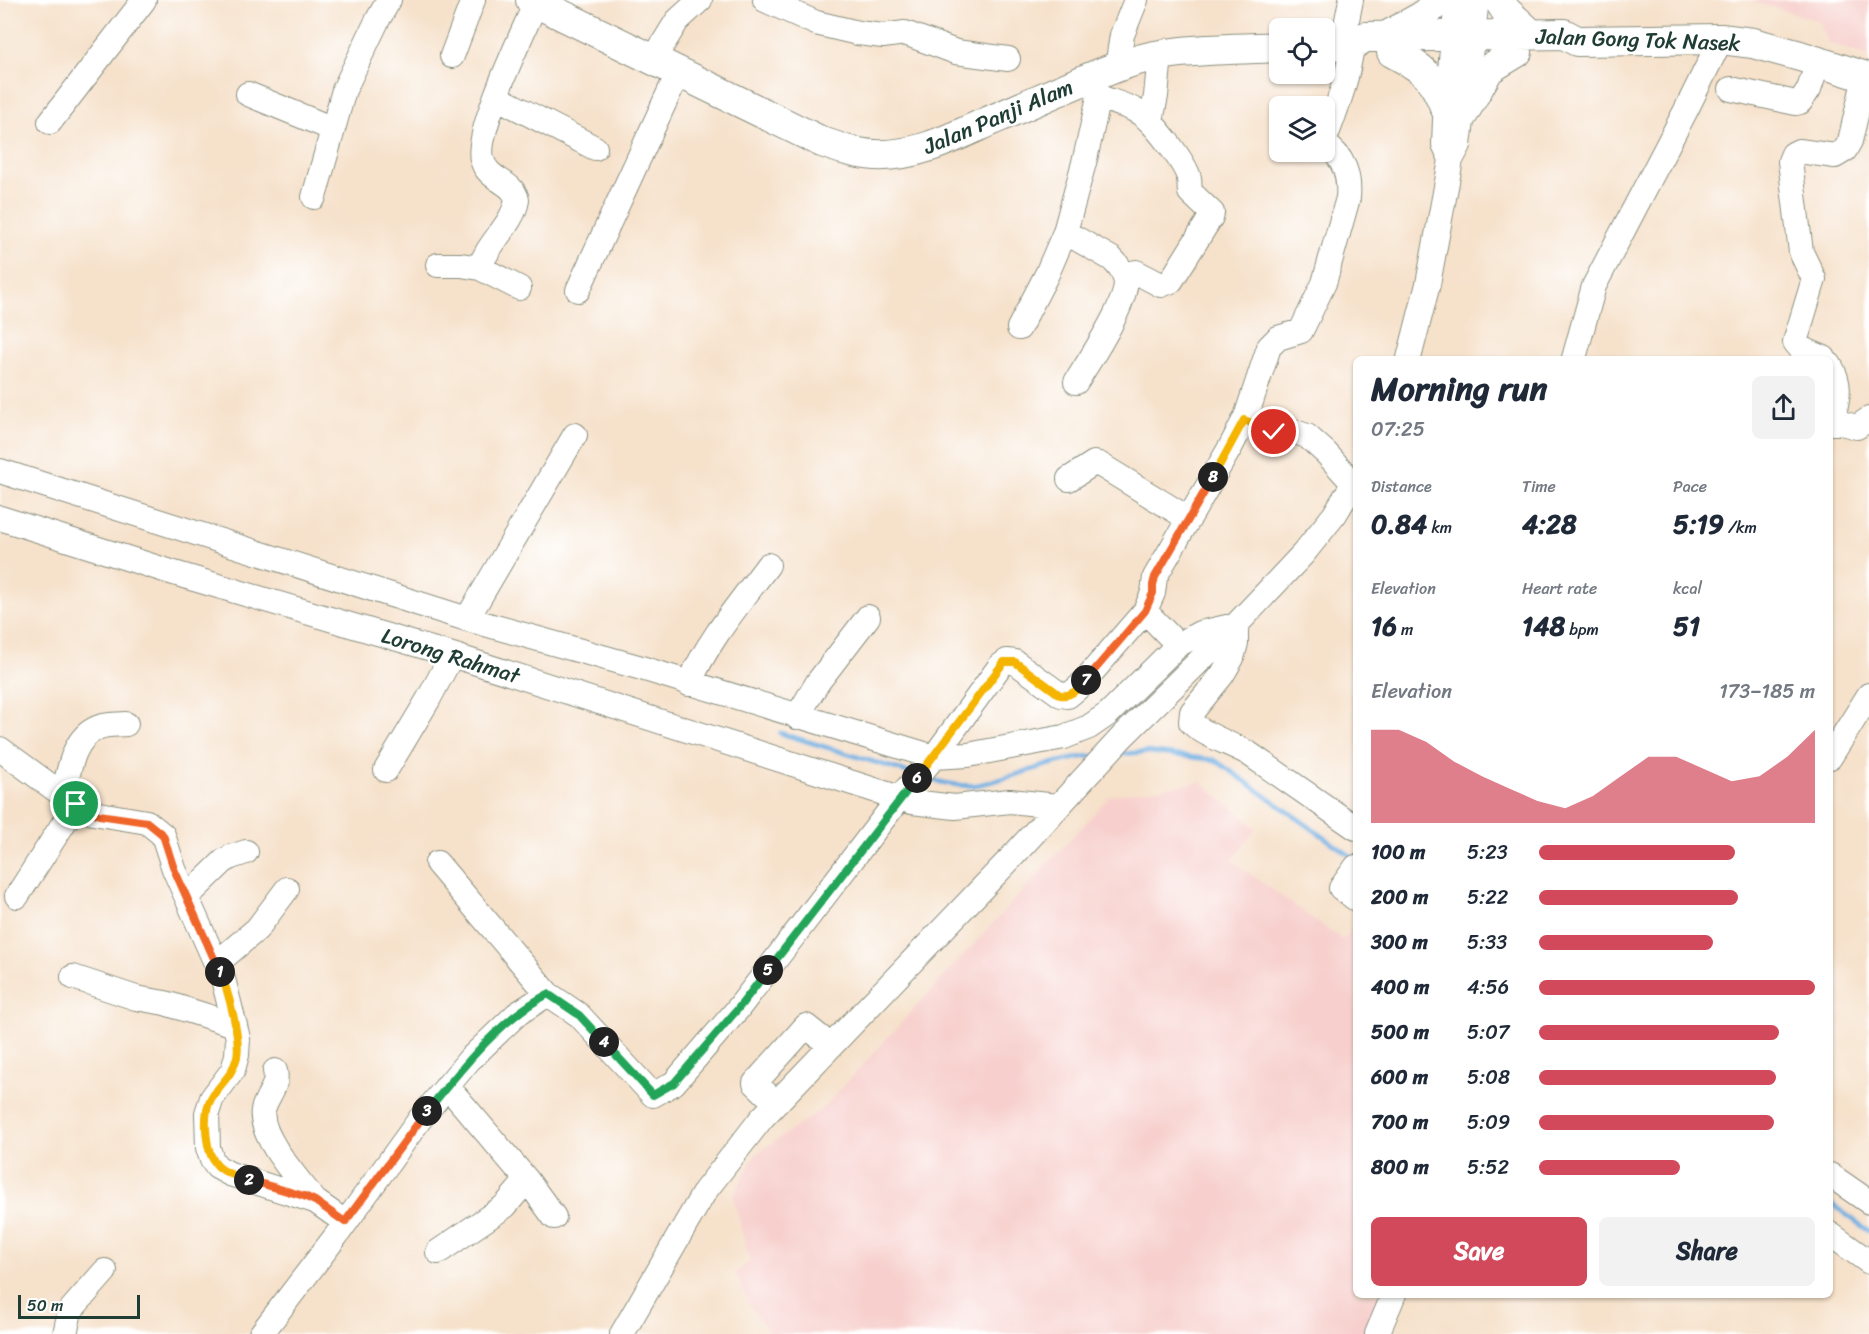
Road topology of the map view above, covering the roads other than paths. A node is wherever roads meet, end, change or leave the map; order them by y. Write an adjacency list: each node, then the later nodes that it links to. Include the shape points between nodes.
1 (144, 0): 32 (street)
2 (389, 0): 33 (street, via 344,90)
3 (473, 0): 20 (street)
4 (700, 0): 23 (street, via 677,21)
5 (1136, 0): 24 (street)
6 (1352, 0): 17 (street)
7 (1439, 0): 15 (main road)
8 (1457, 0): 16 (street)
9 (1477, 0): 16 (street)
10 (1499, 0): 14 (main road)
11 (772, 2): 21 (street, via 816,22 858,33 905,33 956,52)
12 (548, 4): 23 (main road, Jalan Panji Alam); 28 (street)
13 (1721, 39): 14 (main road, Jalan Gong Tok Nasek, via 1577,41 1563,51); 22 (main road, Jalan Gong Tok Nasek, via 1753,43); 46 (street, via 1594,286)
14 (1524, 43): 16 (main road); 29 (main road, via 1489,69)
15 (1389, 44): 16 (main road); 17 (main road, via 1365,37); 29 (main road, via 1428,74)
16 (1462, 44): 29 (street)
17 (1340, 45): 30 (street, via 1350,67)
18 (1269, 48): 19 (main road, Jalan Panji Alam)
19 (1160, 55): 24 (main road, Jalan Panji Alam); 31 (street)
20 (452, 56)
21 (1008, 59)
22 (1818, 62): 25 (main road, Jalan Gong Tok Nasek); 26 (street, via 1800,102)
23 (666, 66): 24 (main road, Jalan Panji Alam, via 822,142 876,155 914,151 942,142); 42 (street)
24 (1103, 80): 31 (street); 37 (street)
25 (1866, 86): 44 (street, via 1845,150 1835,156 1799,151 1792,156 1801,252 1814,281)
26 (1731, 89)
27 (248, 94): 33 (street)
28 (496, 97): 34 (street); 39 (street, via 480,150 485,169 512,189 517,200)
29 (1455, 111): 45 (street, via 1460,145 1450,160 1428,284)
30 (1335, 114)
31 (1151, 121): 40 (street, via 1186,172 1190,192 1212,216 1171,281 1161,285 1136,272)
32 (50, 122)
33 (333, 129): 36 (street)
34 (595, 148)
35 (1335, 153): 52 (street, via 1345,166 1348,198 1324,283 1301,330 1278,338 1269,347)
36 (314, 197)
37 (1065, 232): 40 (street, via 1112,259); 43 (street)
38 (438, 265): 39 (street)
39 (480, 268): 41 (street)
40 (1124, 276): 49 (street, via 1124,295)
41 (519, 288)
42 (578, 290)
43 (1019, 328)
44 (1791, 351): 47 (street)
45 (1410, 356)
46 (1575, 356)
47 (1815, 356)
48 (1833, 370): 50 (street, via 1839,389)
49 (1076, 382)
50 (1833, 414)
51 (1869, 419): 53 (street, via 1857,427)
52 (1244, 420): 57 (street, via 1274,432 1292,431 1307,436); 60 (street)
53 (1833, 423)
54 (575, 435): 64 (street)
55 (0, 471): 64 (street)
56 (1069, 479): 60 (street, via 1094,463 1099,464)
57 (1353, 479)
58 (1353, 484): 65 (street, via 1320,534)
59 (0, 518): 67 (street, Lorong Rahmat)
60 (1189, 519): 62 (street, via 1155,577)
61 (768, 565): 69 (street, via 698,662)
62 (1145, 611): 66 (street); 68 (street)
63 (868, 617): 72 (street, via 818,682)
64 (467, 619): 69 (street)
65 (1236, 625): 66 (street, via 1200,633); 80 (street); 81 (street, via 1232,658 1192,712 1191,722 1203,732 1248,753)
66 (1178, 645): 71 (street)
67 (452, 655): 77 (street); 78 (street, Lorong Rahmat)
68 (1086, 680): 71 (street); 76 (street, via 1068,696 1060,695 1015,662 1004,662)
69 (689, 684): 72 (street)
70 (1869, 695): 75 (street)
71 (1120, 703): 76 (street, via 1100,721 1064,737)
72 (798, 717): 76 (street)
73 (126, 724): 79 (street, via 97,728 83,739 74,755)
74 (0, 749): 79 (street)
75 (1833, 752)
76 (932, 759): 78 (street)
77 (386, 770)
78 (902, 796): 80 (street, Lorong Rahmat, via 921,804 955,807 1010,801); 91 (street, via 737,1010 674,1083 653,1095 579,1015)
79 (70, 799): 87 (street); 88 (street, via 99,815 154,826 166,842)
80 (1058, 806): 93 (street)
81 (1353, 826)
82 (246, 852): 88 (street, via 224,861)
83 (437, 863): 91 (street)
84 (1353, 877): 86 (street)
85 (287, 889): 89 (street, via 257,929)
86 (1348, 894)
87 (16, 896)
88 (187, 897): 89 (street)
89 (217, 963): 92 (street)
90 (73, 977): 92 (street)
91 (548, 994): 95 (street, via 498,1031)
92 (235, 1025): 99 (street, via 239,1045 233,1070 212,1098 207,1113 212,1160 230,1174)
93 (831, 1046): 96 (street); 96 (street, via 806,1026 754,1083)
94 (275, 1071): 99 (street, via 275,1084 262,1121 279,1154)
95 (447, 1086): 98 (street); 102 (street)
96 (776, 1103): 110 (street, via 705,1191)
97 (1833, 1177): 100 (street)
98 (527, 1180): 101 (street); 104 (street, via 506,1206)
99 (315, 1201): 102 (street)
100 (1869, 1202)
101 (555, 1217)
102 (345, 1222): 109 (street)
103 (1833, 1236): 105 (street)
104 (438, 1252)
105 (1869, 1262)
106 (105, 1271): 108 (street, via 73,1306)
107 (1392, 1298): 111 (street)
108 (65, 1334)
109 (261, 1334)
110 (622, 1334)
111 (1377, 1334)

